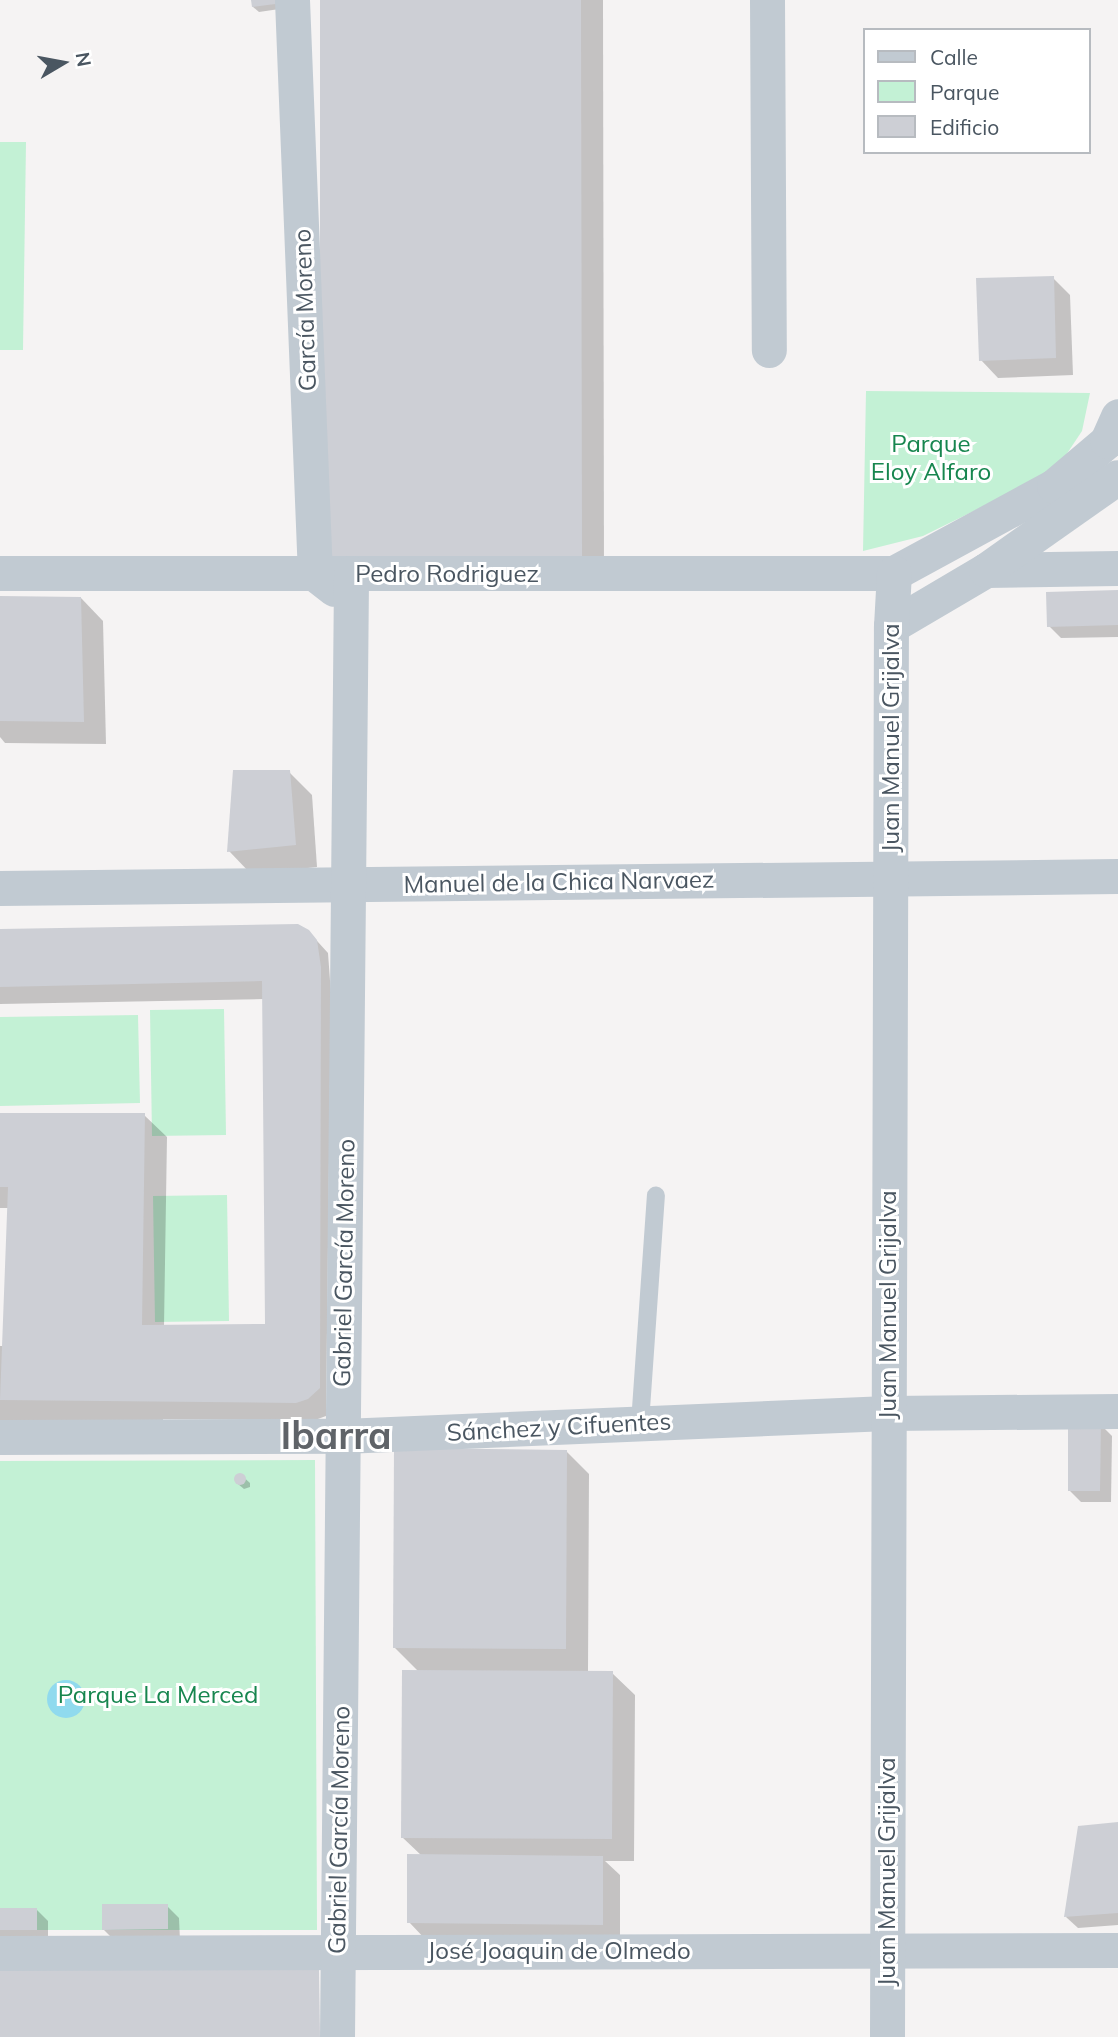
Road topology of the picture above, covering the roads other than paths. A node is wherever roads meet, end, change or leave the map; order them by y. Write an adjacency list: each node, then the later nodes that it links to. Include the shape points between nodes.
1 (292, 0): 10 (street, García Moreno)
2 (767, 0): 3 (street)
3 (769, 350)
4 (1118, 416): 9 (street, via 1107,441 1054,486)
5 (1118, 477): 7 (street)
6 (1118, 568): 7 (street)
7 (986, 570): 12 (street)
8 (0, 573): 10 (street)
9 (894, 573): 11 (street, Pedro Rodriguez); 12 (street, Juan Manuel Grijalva)
10 (315, 574): 11 (street)
11 (351, 589): 15 (street, Gabriel García Moreno)
12 (891, 626): 14 (street, Juan Manuel Grijalva)
13 (1118, 876): 14 (street, Manuel de la Chica Narvaez)
14 (890, 878): 15 (street, Manuel de la Chica Narvaez); 19 (street, Juan Manuel Grijalva)
15 (348, 884): 16 (street, Manuel de la Chica Narvaez); 21 (street, Gabriel García Moreno)
16 (0, 888)
17 (656, 1196): 20 (lane)
18 (1118, 1411): 19 (street, Sánchez y Cifuentes)
19 (888, 1413): 20 (street, Sánchez y Cifuentes); 23 (street, Juan Manuel Grijalva)
20 (640, 1423): 21 (street, Sánchez y Cifuentes)
21 (343, 1436): 22 (street, Sánchez y Cifuentes); 25 (street, Gabriel García Moreno)
22 (0, 1437)
23 (887, 1950): 24 (street, José Joaquin de Olmedo); 25 (street, José Joaquin de Olmedo); 28 (street, Juan Manuel Grijalva)
24 (1118, 1950)
25 (338, 1952): 26 (street, José Joaquin de Olmedo); 27 (street, Gabriel García Moreno)
26 (0, 1953)
27 (337, 2037)
28 (887, 2037)

